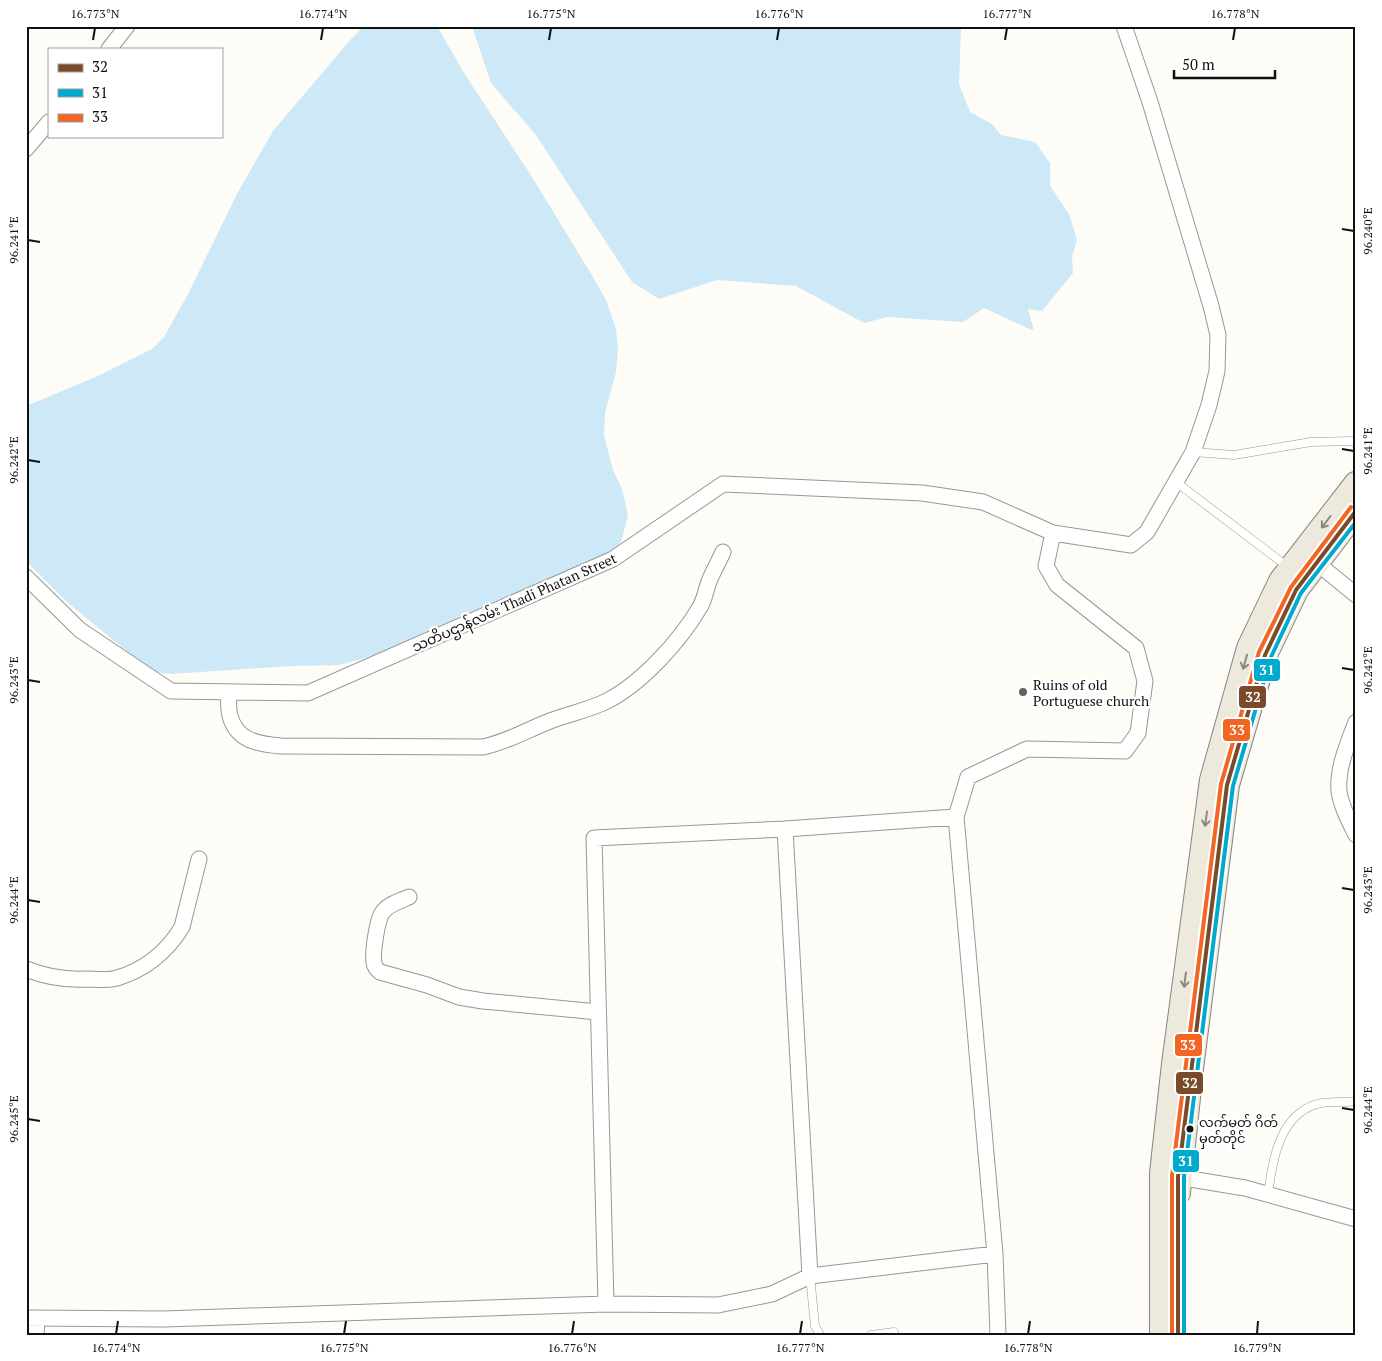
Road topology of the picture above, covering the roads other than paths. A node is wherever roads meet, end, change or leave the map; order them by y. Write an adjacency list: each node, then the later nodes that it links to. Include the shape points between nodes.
1 (127, 26): 3 (street)
2 (1124, 26): 7 (street, သတိပဌာန်လမ်း Thadi Phatan Street, via 1150,102 1218,336 1217,371)
3 (110, 48)
4 (48, 123): 5 (street)
5 (26, 149)
6 (1356, 443): 7 (lane, via 1311,442 1234,455)
7 (1193, 452): 8 (street, သတိပဌာန်လမ်း Thadi Phatan Street)
8 (1176, 482): 11 (street, သတိပဌာန်လမ်း Thadi Phatan Street, via 1147,532 1131,545); 14 (lane)
9 (1356, 484): 14 (main road, one-way to 14)
10 (1356, 511): 13 (main road)
11 (1053, 533): 17 (street, သတိပဌာန်လမ်း Thadi Phatan Street, via 983,502 922,493 723,484 613,560 308,693); 19 (street, via 1046,566 1057,585 1136,648 1145,681 1138,732 1125,751 1027,749 968,777)
12 (723, 552): 17 (street, via 700,607 655,665 608,701 493,745 257,744 236,727 230,716)
13 (1317, 563): 16 (street); 27 (main road, via 1296,590 1265,655 1228,785)
14 (1290, 569): 39 (main road, one-way to 39, via 1281,581 1250,648 1212,780 1162,1173)
15 (26, 578): 17 (street, သတိပဌာန်လမ်း Thadi Phatan Street, via 80,630 172,692)
16 (1356, 595)
17 (228, 692)
18 (1356, 722): 21 (street, via 1339,776 1339,791)
19 (956, 817): 20 (street); 30 (street)
20 (785, 829): 25 (street, via 594,838); 31 (street)
21 (1356, 836)
22 (199, 859): 24 (street, via 182,927 146,966 116,978 80,979 45,977)
23 (409, 897): 25 (street, via 393,903 383,912 378,924 374,956 375,966 380,972 459,997)
24 (26, 969)
25 (598, 1012): 32 (street)
26 (1356, 1101): 28 (lane, via 1319,1103 1294,1119 1278,1148)
27 (1178, 1177): 28 (street); 40 (main road)
28 (1268, 1195): 29 (street)
29 (1356, 1219)
30 (995, 1254): 31 (street); 38 (street)
31 (810, 1276): 32 (street, via 772,1294 718,1305); 36 (lane, via 815,1326)
32 (606, 1304): 33 (street, via 164,1319)
33 (32, 1318): 35 (street)
34 (894, 1332): 37 (lane)
35 (36, 1335)
36 (820, 1335)
37 (871, 1335)
38 (998, 1335)
39 (1162, 1335)
40 (1178, 1335)

